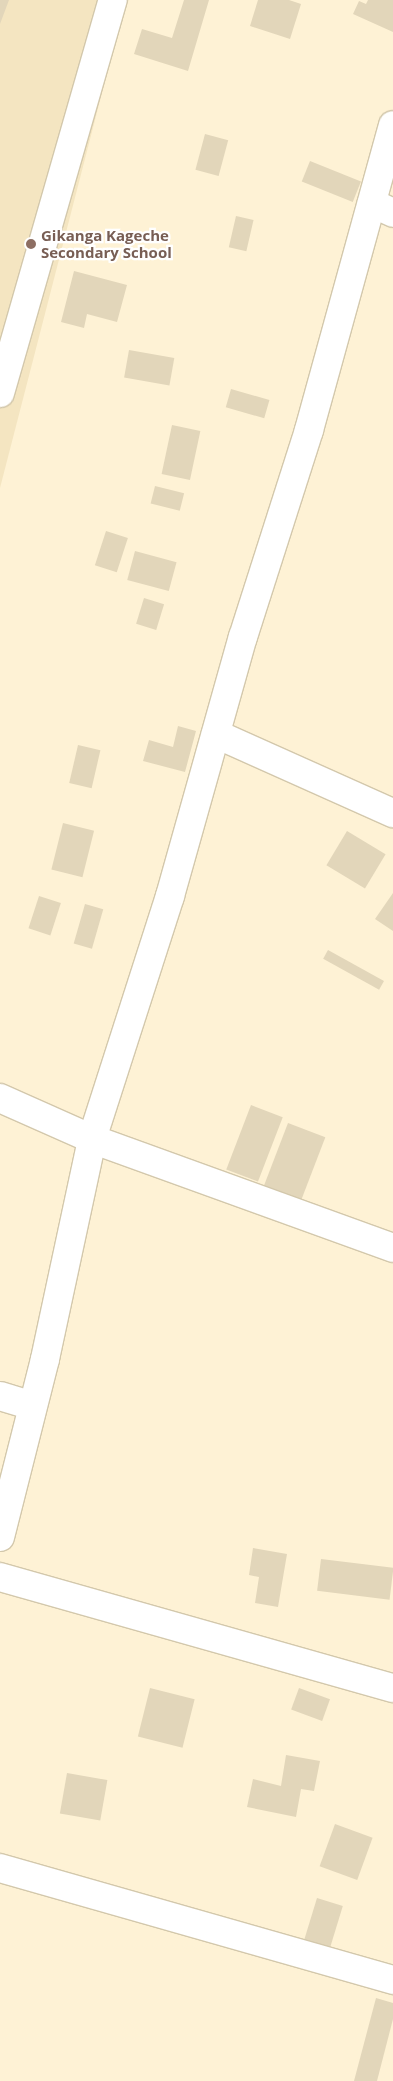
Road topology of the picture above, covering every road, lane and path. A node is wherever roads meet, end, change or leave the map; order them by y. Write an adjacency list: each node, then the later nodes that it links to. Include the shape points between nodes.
1 (113, 0): 4 (street)
2 (393, 126): 3 (street)
3 (383, 208): 5 (street, via 309,430)
4 (0, 393)
5 (216, 734): 6 (street); 8 (street, via 170,896)
6 (393, 814)
7 (0, 1098): 8 (street)
8 (92, 1138): 9 (street); 11 (street)
9 (393, 1248)
10 (0, 1396): 11 (street)
11 (33, 1406): 12 (street)
12 (0, 1536)
13 (0, 1577): 14 (street)
14 (393, 1688)
15 (0, 1868): 16 (street)
16 (393, 1980)

